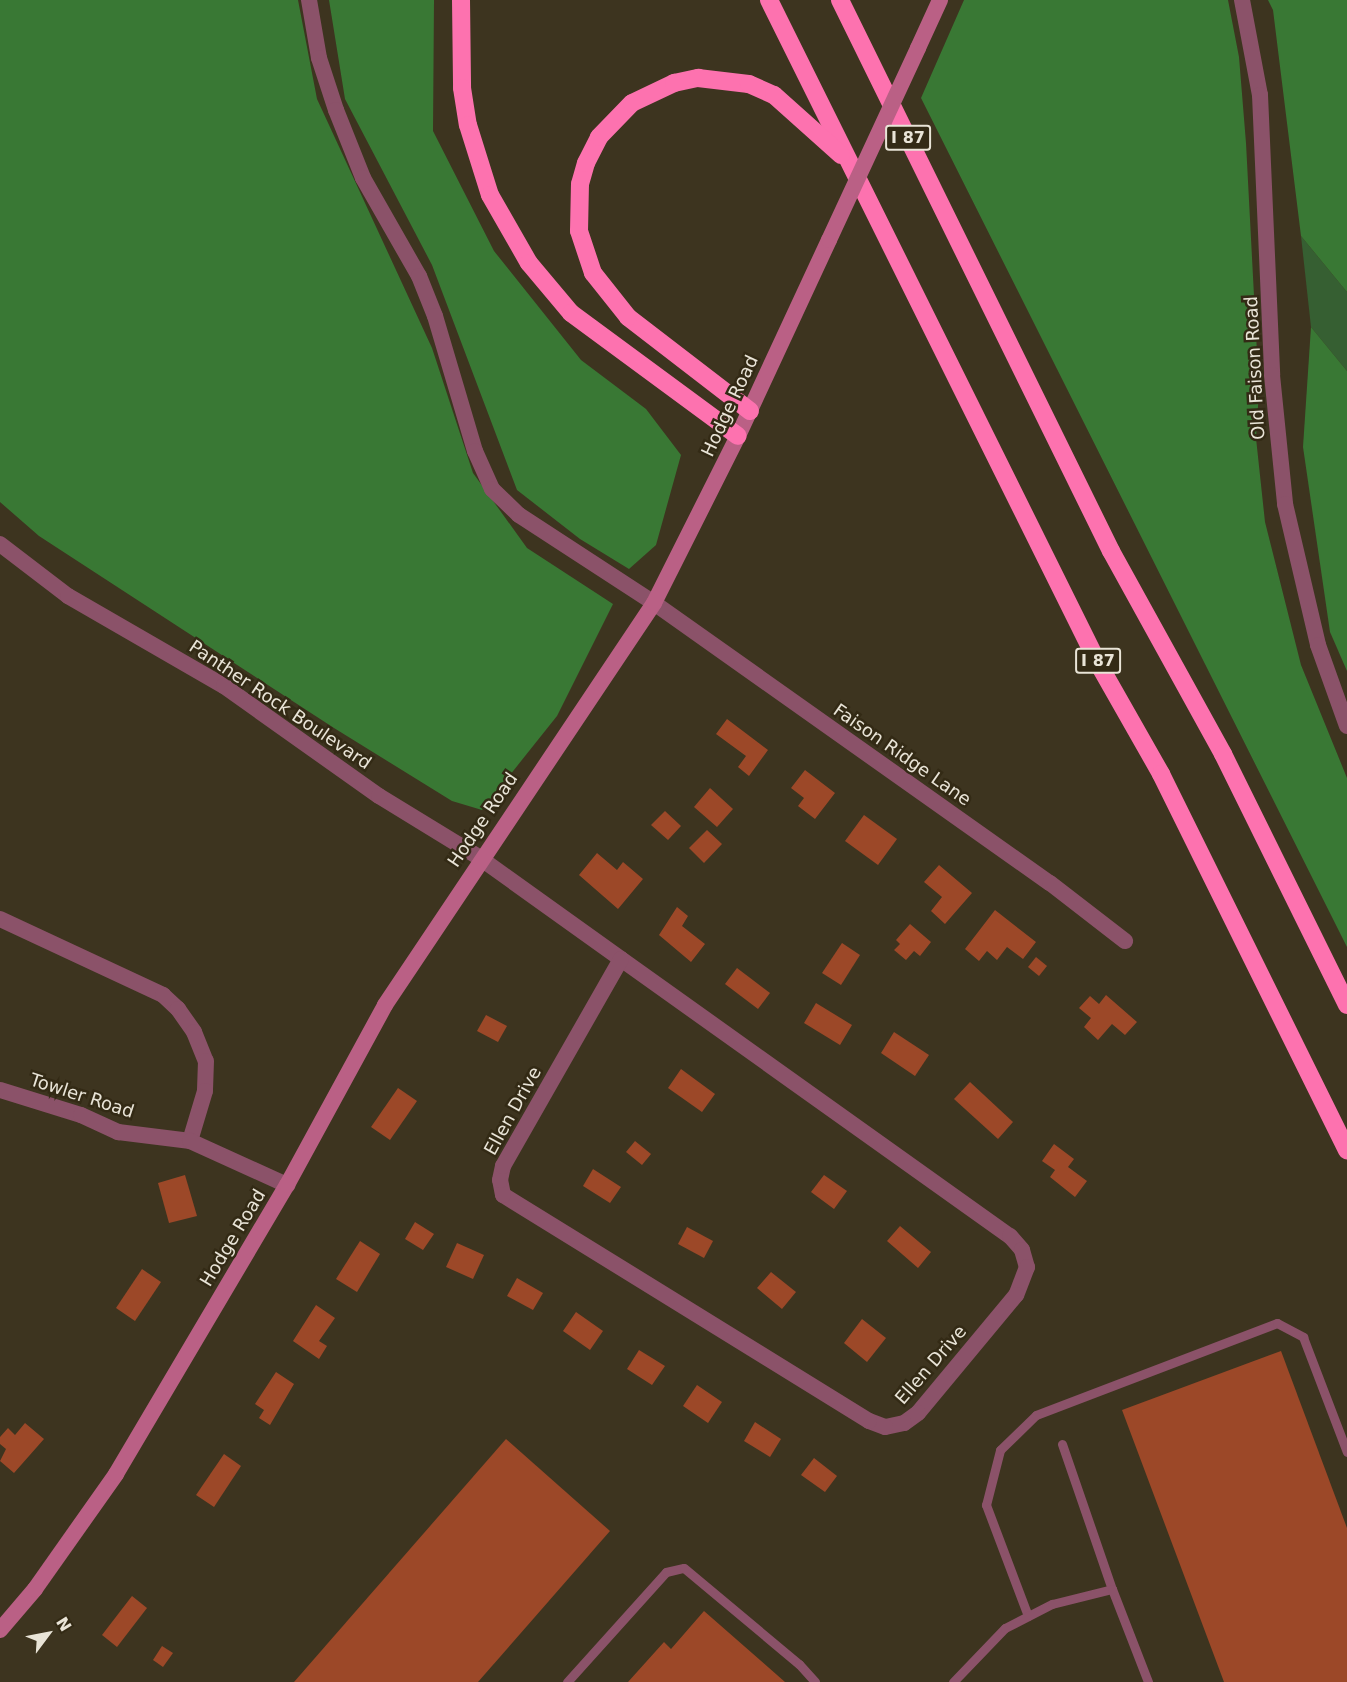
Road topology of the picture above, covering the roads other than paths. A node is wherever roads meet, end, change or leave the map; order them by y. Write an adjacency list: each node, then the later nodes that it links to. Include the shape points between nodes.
1 (309, 0): 11 (street, Faison Ridge Lane, via 319,58 336,110 363,178 418,276 435,316 475,451 492,489 519,515)
2 (461, 0): 9 (highway, via 462,88 468,125 490,195 529,263 572,313)
3 (769, 0): 7 (highway, I 87)
4 (840, 0): 17 (highway, I 87, via 1111,551 1223,754)
5 (940, 0): 8 (main road, Hodge Road, bridge)
6 (1242, 0): 12 (street, Old Faison Road, via 1260,96 1272,375 1285,504 1318,645)
7 (854, 169): 8 (highway, via 817,130 774,94 722,79 674,83 642,97 614,118 586,163 580,184 579,231 593,273 642,330); 20 (highway, I 87, via 1098,663 1161,774)
8 (750, 411): 9 (main road, Hodge Road)
9 (738, 436): 11 (main road, Hodge Road)
10 (0, 544): 13 (street, Panther Rock Boulevard, via 68,596 224,686 379,796)
11 (654, 603): 13 (main road, Hodge Road); 15 (street, Faison Ridge Lane, via 1050,883)
12 (1347, 726)
13 (480, 858): 16 (street, Ellen Drive); 21 (main road, Hodge Road, via 385,1005)
14 (0, 919): 19 (street, via 162,995 178,1009 194,1032 206,1061 206,1091)
15 (1125, 941)
16 (621, 959): 16 (street, Ellen Drive, via 503,1166 503,1195 869,1420 885,1427 904,1424 918,1413 1016,1295 1027,1267 1022,1250 1010,1236)
17 (1347, 1005)
18 (0, 1090): 19 (street, Towler Road, via 81,1115 118,1132)
19 (190, 1141): 21 (street, Towler Road)
20 (1347, 1151)
21 (287, 1185): 26 (main road, Hodge Road, via 116,1474 35,1589)
22 (1062, 1444): 24 (lane)
23 (1347, 1452): 25 (lane, via 1303,1337 1277,1323 1036,1415 1000,1450 986,1505)
24 (1112, 1589): 25 (lane, via 1052,1604); 30 (lane)
25 (1028, 1616): 27 (lane, via 1005,1628)
26 (0, 1630)
27 (957, 1681)
28 (567, 1682): 29 (lane, via 666,1572 684,1568 799,1664)
29 (815, 1682)
30 (1148, 1682)

